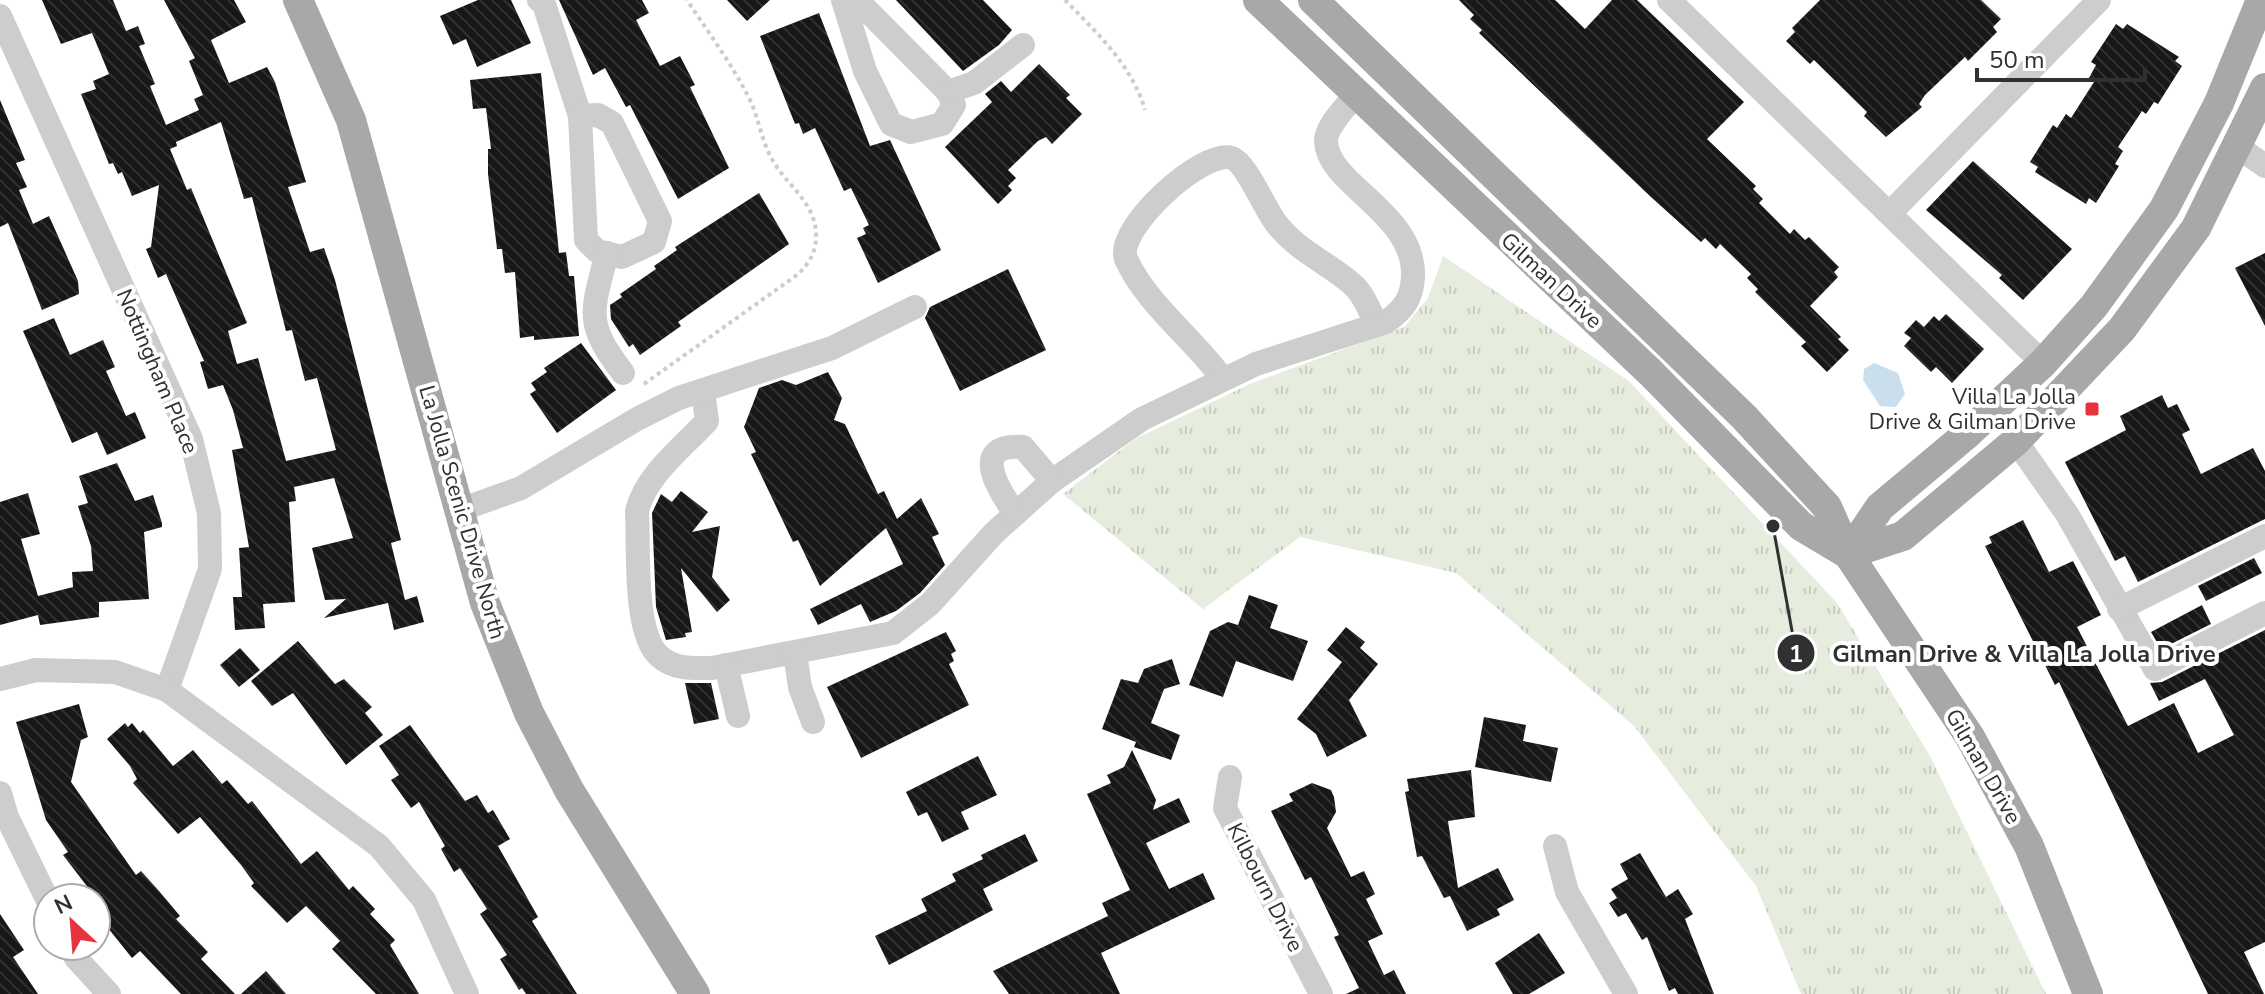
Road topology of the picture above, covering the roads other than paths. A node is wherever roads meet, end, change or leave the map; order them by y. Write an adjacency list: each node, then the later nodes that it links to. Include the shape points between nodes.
1 (298, 0): 28 (main road, La Jolla Scenic Drive North, via 351,120)
2 (539, 0): 15 (street)
3 (843, 0): 13 (street, via 865,71 891,124 911,132 942,124 954,105)
4 (857, 0): 13 (street)
5 (1258, 0): 14 (main road, Gilman Drive)
6 (1313, 0): 31 (main road, Gilman Drive, via 1744,417 1827,507)
7 (1669, 0): 18 (street)
8 (2099, 0): 18 (street)
9 (2261, 0): 22 (main road, via 2219,103 2164,209 2094,306)
10 (0, 16): 37 (street, Nottingham Place, via 191,439 209,513 210,569)
11 (1023, 45): 13 (street, via 974,83)
12 (2265, 88): 16 (main road)
13 (948, 92)
14 (1355, 95): 21 (street, via 1330,128 1326,146 1335,164 1392,222 1413,266 1409,299 1400,312); 31 (main road, Gilman Drive, via 1651,373 1801,526)
15 (580, 116): 19 (street, via 586,240); 19 (street, via 598,115 612,123 660,221 654,242 638,252 622,257)
16 (2238, 147): 17 (street); 26 (main road, via 2196,228 2122,329)
17 (2265, 166)
18 (1891, 212): 22 (street)
19 (607, 253): 24 (street, via 593,306 594,328)
20 (915, 307): 25 (street, via 832,348)
21 (1377, 325): 23 (street); 23 (street, via 1352,284 1290,241 1239,162 1215,159 1195,169 1149,209 1124,248 1126,259 1160,306)
22 (2043, 363): 31 (main road, via 1880,507)
23 (1222, 378): 27 (street, via 1142,419)
24 (632, 380)
25 (703, 391): 28 (street, via 637,419 513,492); 35 (street, via 707,421 650,483 637,511 643,625 658,655 672,665)
26 (2016, 441): 31 (main road, via 1903,536); 32 (street, via 2067,514)
27 (1052, 481): 29 (street); 29 (street, via 1023,447 1004,449 994,457 992,478)
28 (460, 510): 47 (main road, La Jolla Scenic Drive North, via 485,603 529,713 569,790)
29 (1015, 513): 34 (street, via 911,622 870,639)
30 (2265, 536): 32 (street)
31 (1848, 554): 50 (main road, Gilman Drive, via 1970,737 2029,846)
32 (2119, 609): 33 (street, via 2155,669)
33 (2265, 613)
34 (795, 653): 35 (street); 39 (street)
35 (726, 665): 38 (street)
36 (0, 679): 37 (street, via 36,670 115,672)
37 (167, 690): 46 (street, via 379,846 424,900)
38 (738, 716)
39 (813, 722)
40 (1230, 777): 48 (street, Kilbourn Drive, via 1225,808)
41 (0, 793): 43 (street)
42 (1555, 846): 49 (street, via 1567,892)
43 (39, 882)
44 (80, 962): 45 (street)
45 (109, 994)
46 (467, 994)
47 (695, 994)
48 (1321, 994)
49 (1626, 994)
50 (2088, 994)

